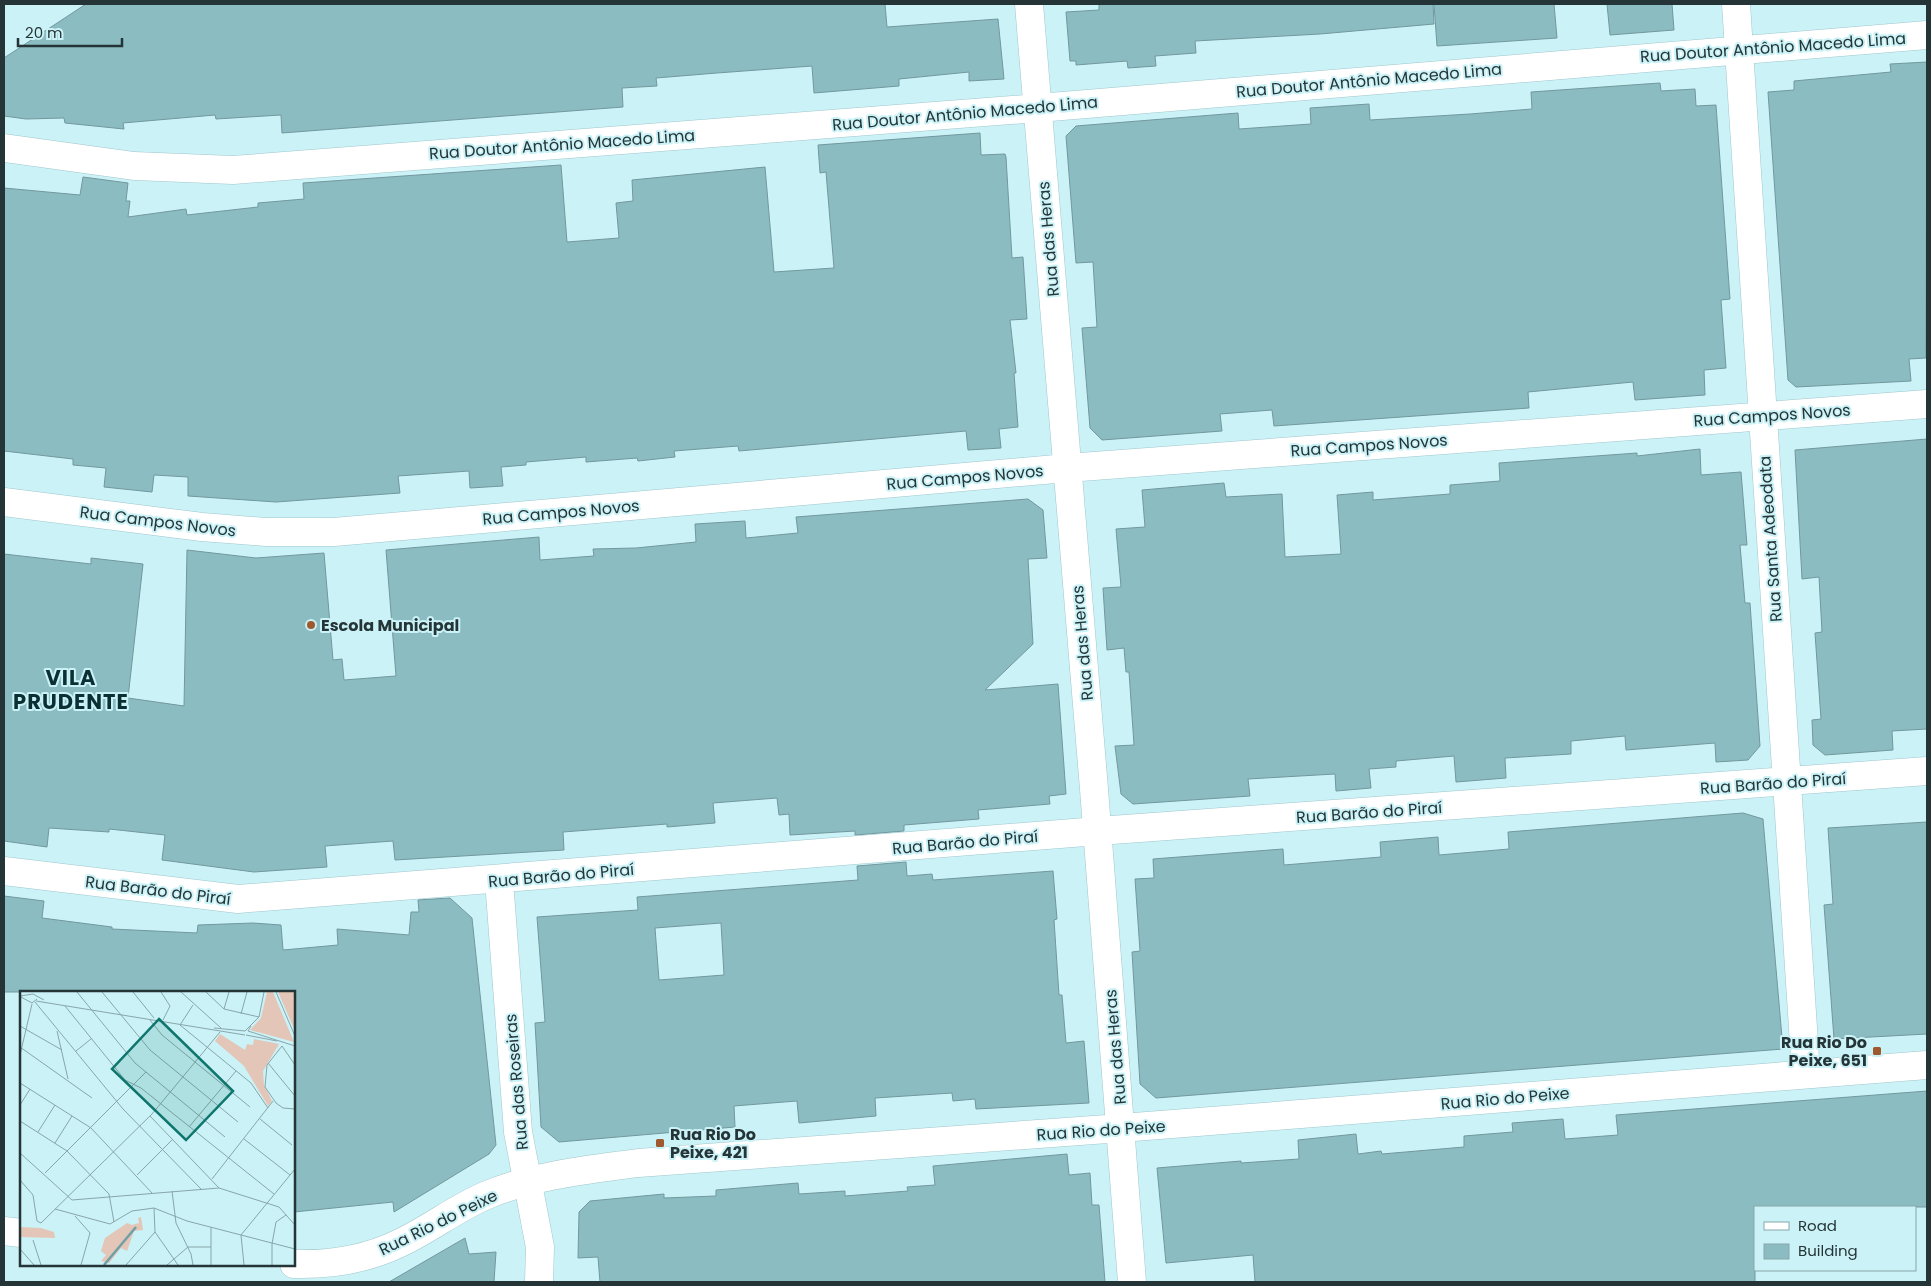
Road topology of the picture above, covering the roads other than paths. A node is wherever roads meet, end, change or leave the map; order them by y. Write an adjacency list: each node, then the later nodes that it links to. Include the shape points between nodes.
1 (1029, 4): 5 (street, Rua das Heras)
2 (1736, 4): 4 (street, Rua Santa Adeodata)
3 (1927, 35): 4 (street, Rua Doutor Antônio Macedo Lima)
4 (1739, 49): 5 (street, Rua Doutor Antônio Macedo Lima); 8 (street, Rua Santa Adeodata)
5 (1038, 108): 6 (street, Rua Doutor Antônio Macedo Lima, via 233,170 134,166); 9 (street, Rua das Heras)
6 (4, 148)
7 (1927, 404): 8 (street, Rua Campos Novos)
8 (1762, 416): 9 (street, Rua Campos Novos); 12 (street, Rua Santa Adeodata)
9 (1067, 468): 10 (street, Rua Campos Novos, via 334,532 266,532 202,527); 13 (street, Rua das Heras)
10 (4, 502)
11 (1927, 771): 12 (street, Rua Barão do Piraí)
12 (1786, 782): 13 (street, Rua Barão do Piraí); 17 (street, Rua Santa Adeodata)
13 (1098, 831): 15 (street, Rua Barão do Piraí); 18 (street, Rua das Heras)
14 (4, 871): 15 (street, Rua Barão do Piraí, via 238,899)
15 (499, 880): 19 (street, Rua das Roseiras, via 518,1132)
16 (1927, 1065): 17 (street, Rua Rio do Peixe)
17 (1806, 1074): 18 (street, Rua Rio do Peixe)
18 (1121, 1128): 19 (street, Rua Rio do Peixe, via 638,1164 573,1171); 24 (street, Rua das Heras)
19 (528, 1181): 22 (street, Rua Rio do Peixe, via 486,1196 400,1243 361,1258 321,1265); 23 (street, Rua das Roseiras, via 540,1247)
20 (4, 1231): 21 (street)
21 (20, 1233)
22 (295, 1264)
23 (539, 1282)
24 (1132, 1282)

